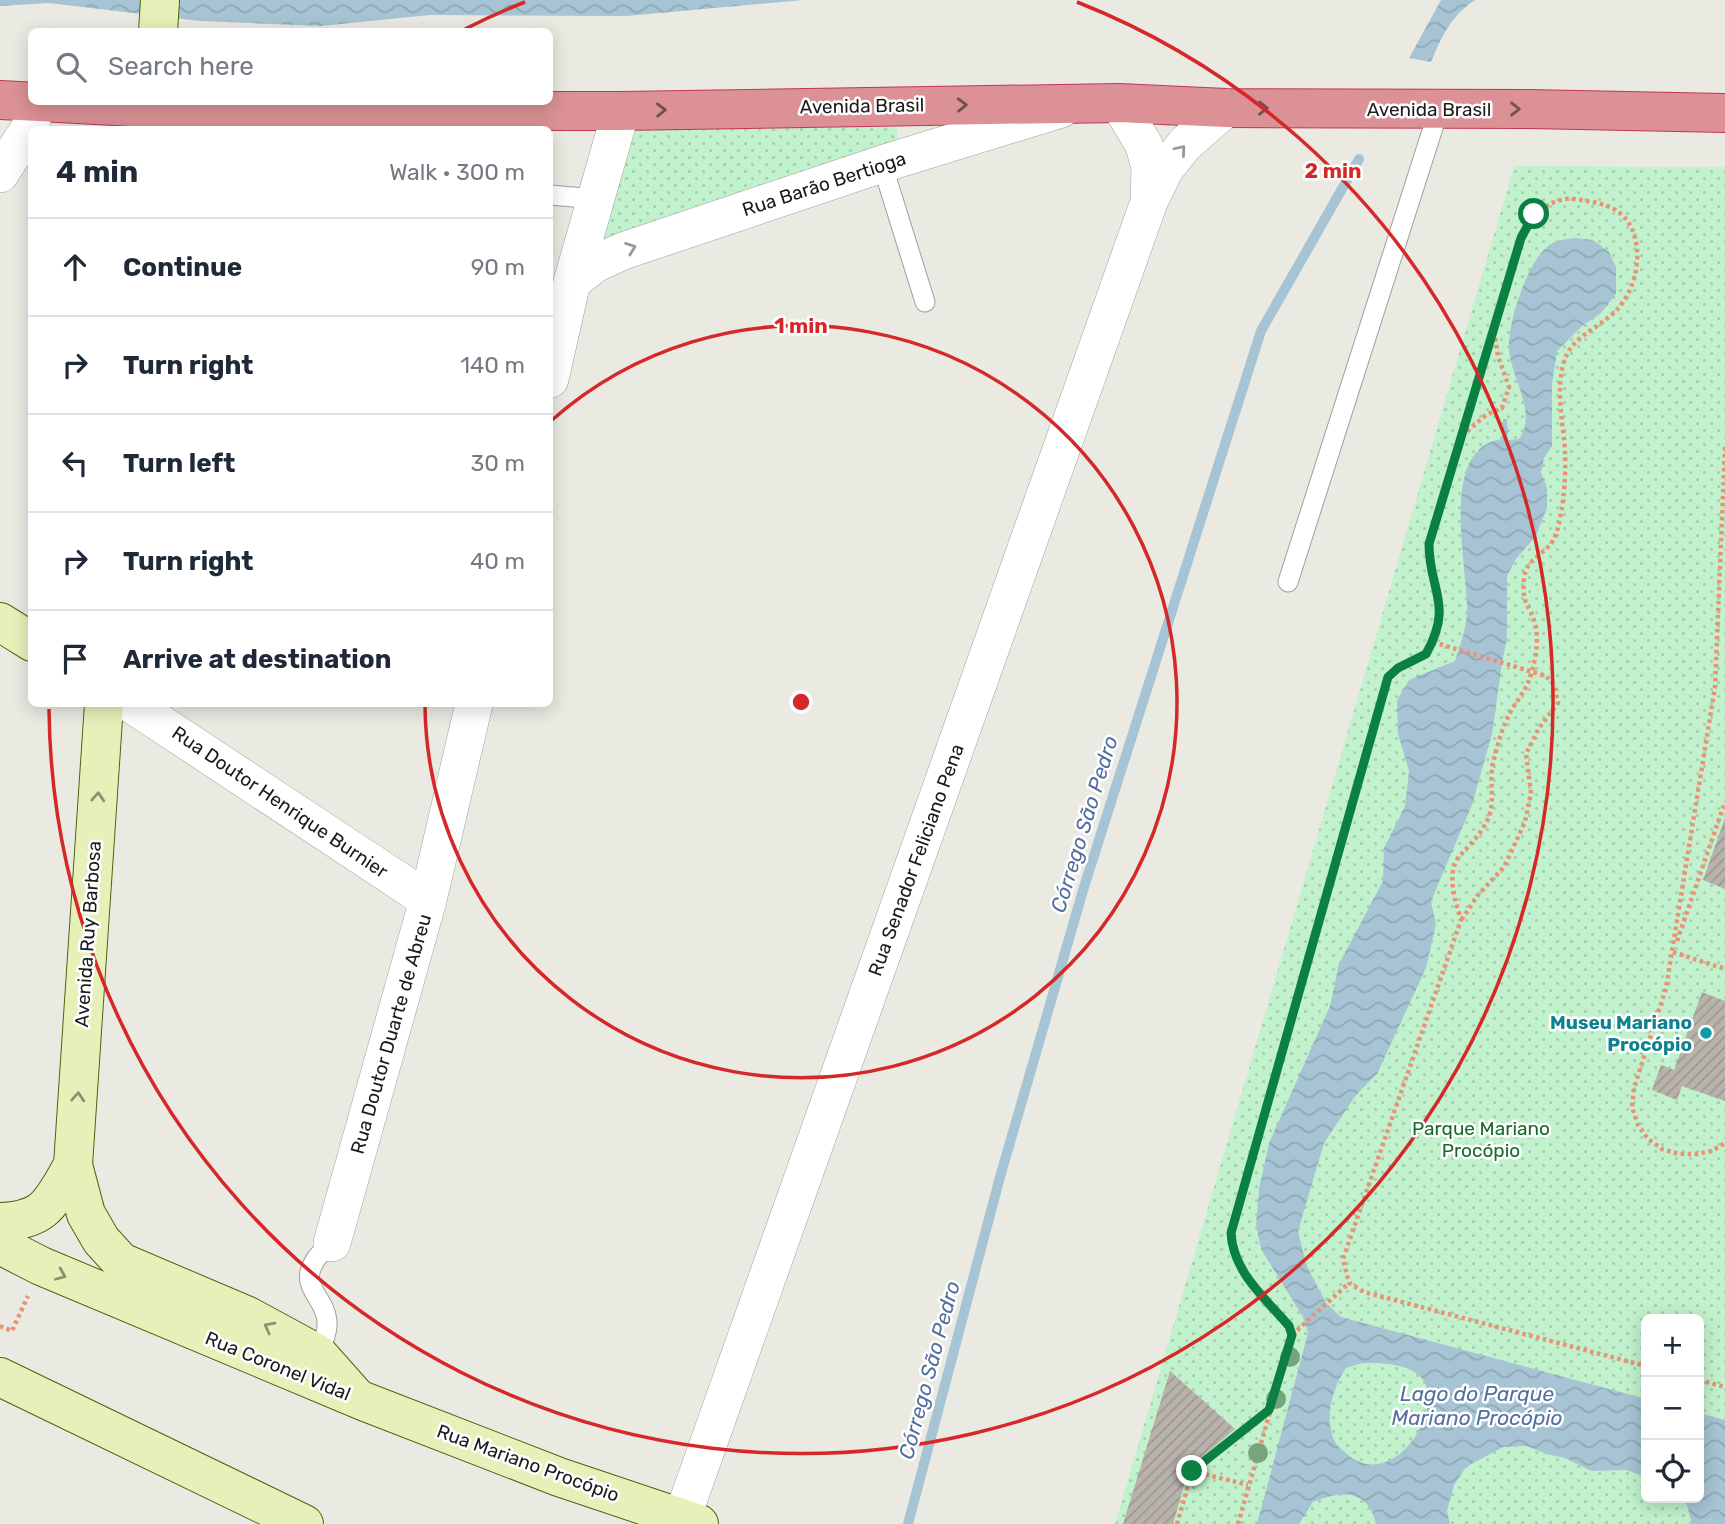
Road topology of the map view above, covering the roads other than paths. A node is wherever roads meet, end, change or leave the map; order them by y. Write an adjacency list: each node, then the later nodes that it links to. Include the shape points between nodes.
1 (160, 0): 2 (main road)
2 (158, 28)
3 (19, 101): 13 (street)
4 (1101, 103): 6 (highway, Avenida Brasil); 8 (highway, Avenida Brasil, one-way to 4); 15 (street, Rua Barão Bertioga); 19 (street, Rua Senador Feliciano Pena, via 1144,145 1150,168)
5 (67, 105): 9 (highway, Avenida Brasil)
6 (1226, 108): 7 (highway, Avenida Brasil, one-way to 7); 19 (street, Rua Senador Feliciano Pena, one-way to 6, via 1165,169 1185,144)
7 (1439, 109): 10 (highway, Avenida Brasil, one-way to 10); 23 (lane)
8 (621, 111): 12 (highway, Avenida Brasil); 18 (street)
9 (152, 112): 11 (highway, Avenida Brasil)
10 (1725, 113)
11 (218, 120): 12 (highway, Avenida Brasil)
12 (512, 120)
13 (28, 126)
14 (28, 131): 16 (street)
15 (882, 164): 20 (street, Rua Barão Bertioga, one-way to 15, via 623,251); 21 (lane)
16 (0, 174)
17 (553, 195): 18 (lane)
18 (596, 199): 20 (street)
19 (1149, 202): 37 (street, Rua Senador Feliciano Pena)
20 (572, 282): 22 (street)
21 (925, 302)
22 (553, 366)
23 (1288, 582)
24 (0, 622): 25 (main road)
25 (28, 640)
26 (104, 707): 30 (main road, Avenida Ruy Barbosa, one-way to 26)
27 (136, 707): 29 (street, Rua Doutor Henrique Burnier)
28 (473, 707): 29 (street, Rua Doutor Duarte de Abreu)
29 (428, 901): 32 (street, Rua Doutor Duarte de Abreu)
30 (73, 1165): 31 (main road, via 50,1205 22,1221); 34 (main road, Rua Coronel Vidal, one-way to 30, via 248,1315 121,1262 86,1214)
31 (0, 1222)
32 (332, 1243): 34 (lane, Rua Doutor Duarte de Abreu, via 309,1276 327,1321)
33 (0, 1245): 36 (main road, Rua Coronel Vidal, one-way to 36)
34 (318, 1353): 36 (main road, Rua Coronel Vidal)
35 (0, 1377): 38 (main road)
36 (358, 1399): 37 (main road, Rua Mariano Procópio, via 559,1477)
37 (690, 1521)
38 (304, 1524)

